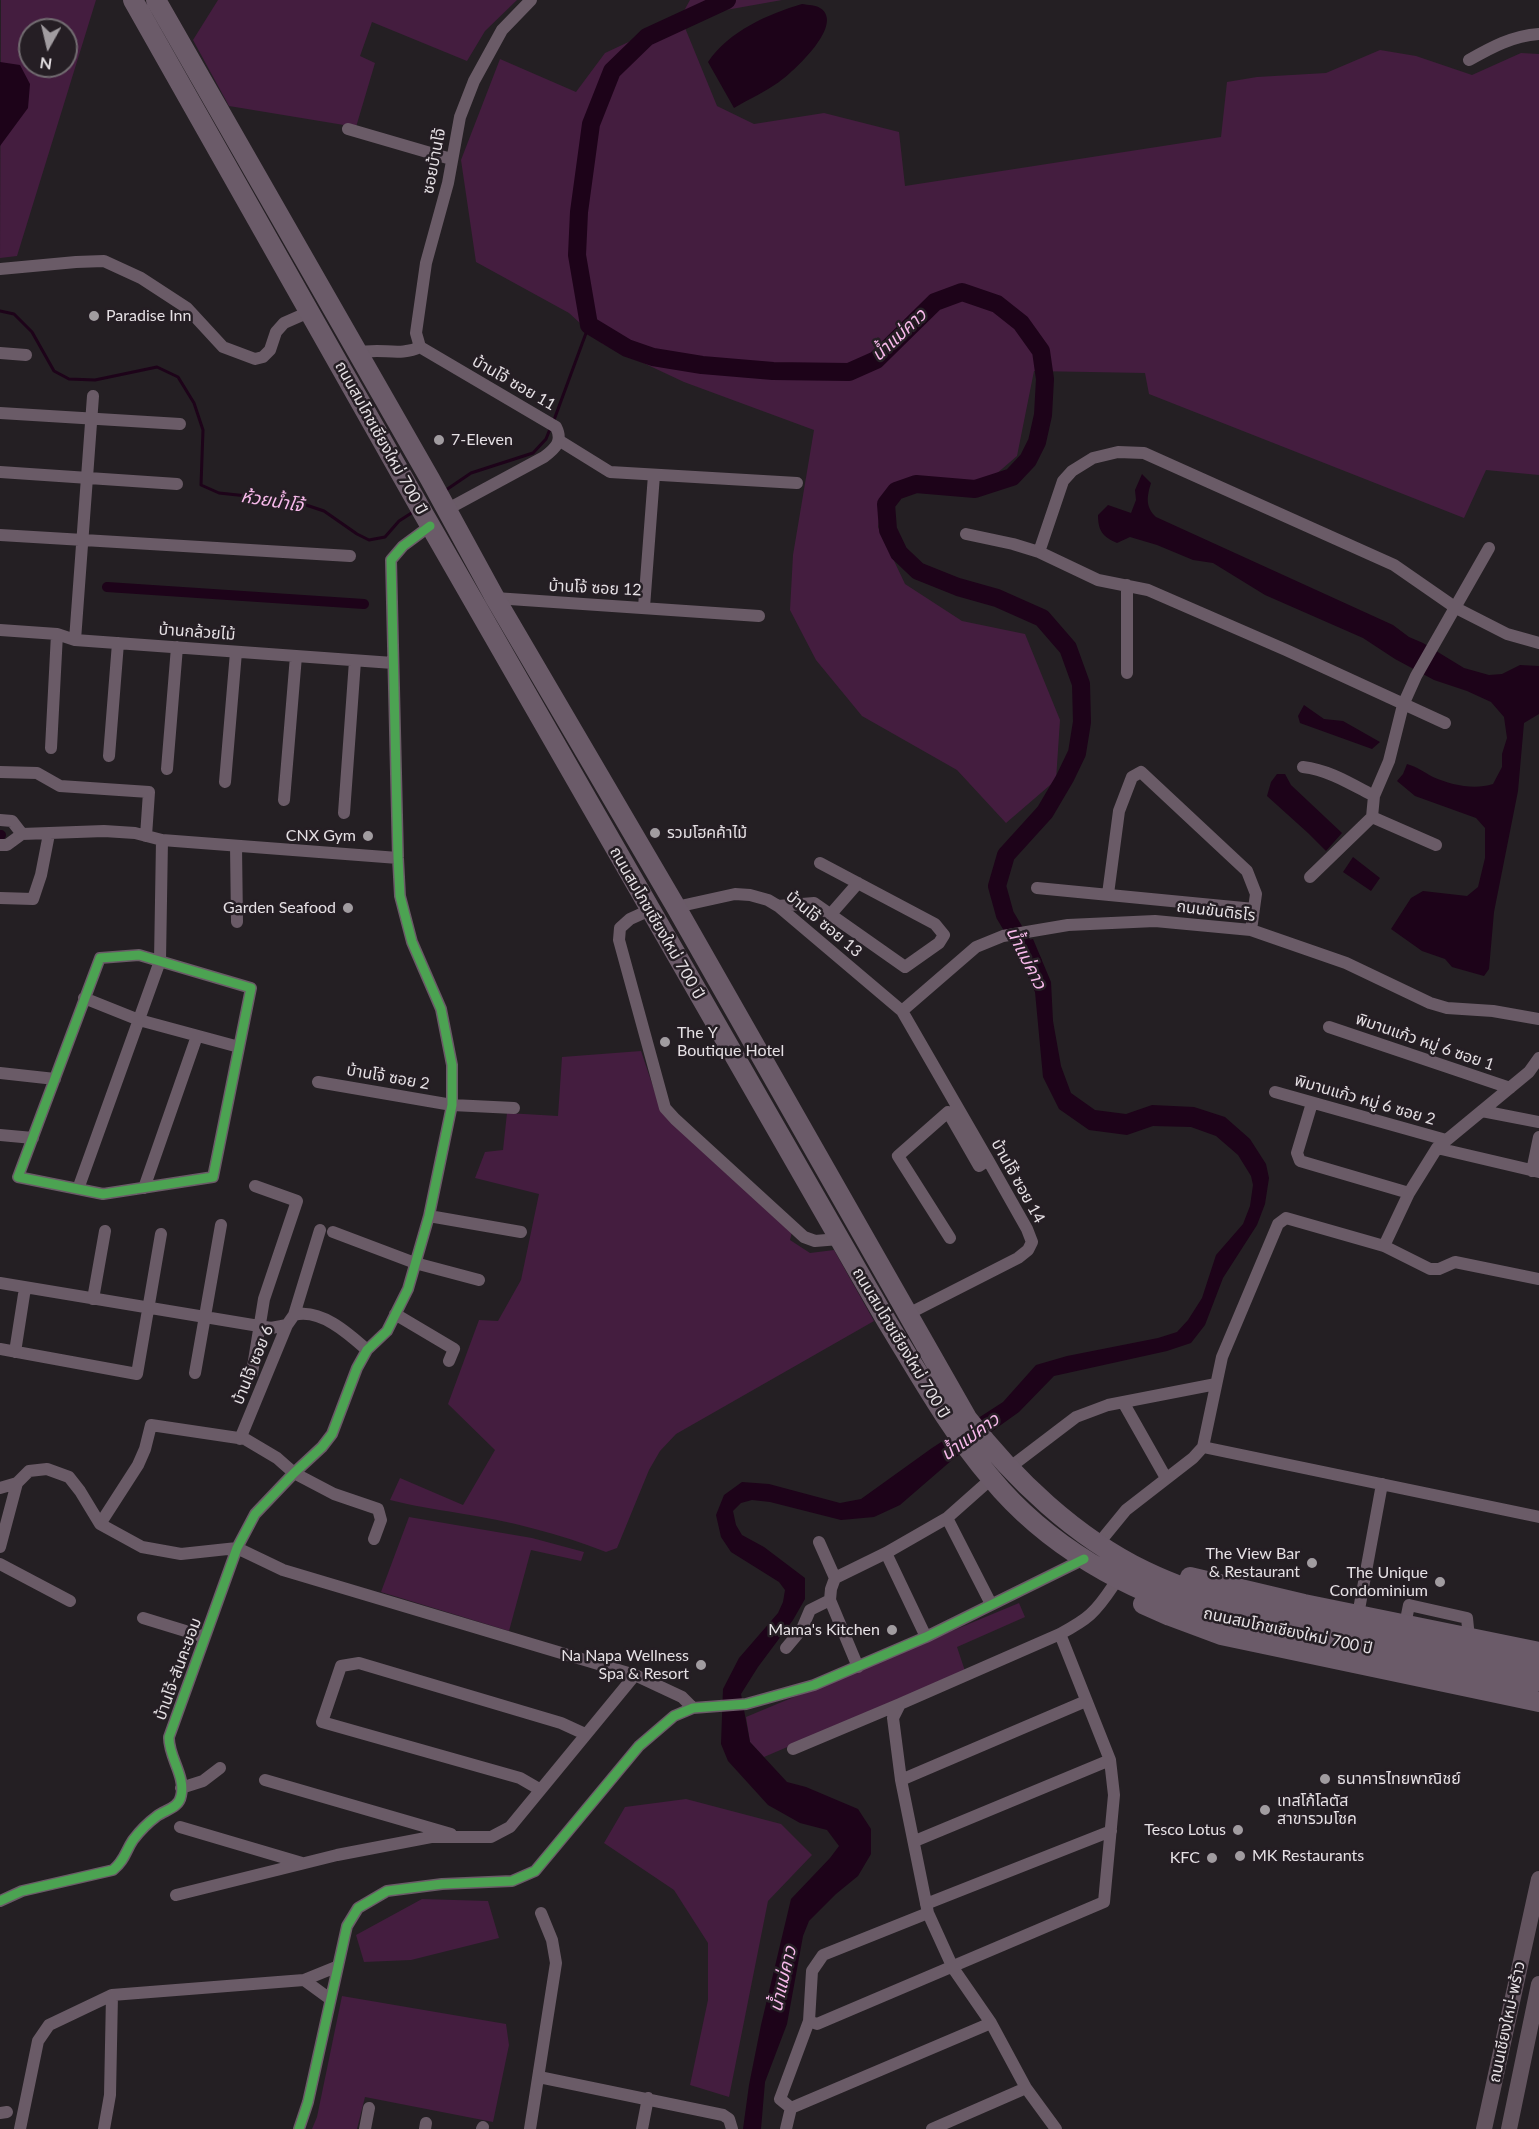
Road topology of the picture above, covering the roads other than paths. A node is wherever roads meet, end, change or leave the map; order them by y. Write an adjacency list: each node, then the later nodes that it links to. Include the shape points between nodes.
1 (133, 0): 9 (main road, ถนนสมโภชเชียงใหม่ 700 ปี)
2 (156, 0): 12 (main road, ถนนสมโภชเชียงใหม่ 700 ปี)
3 (531, 0): 7 (street, ซอยบ้านโจ้, via 502,30 474,81 460,117)
4 (1539, 34): 5 (street, via 1497,44)
5 (1469, 60)
6 (348, 129): 7 (street)
7 (451, 159): 10 (street, ซอยบ้านโจ้, via 426,263 416,333)
8 (0, 269): 9 (street, via 104,261 141,278 187,308 223,347 255,359 270,350 284,323)
9 (309, 312): 25 (main road, ถนนสมโภชเชียงใหม่ 700 ปี)
10 (420, 347): 12 (street, via 409,352 371,349); 18 (street, บ้านโจ้ ซอย 11, via 551,424 560,434)
11 (0, 353): 13 (street)
12 (358, 353): 24 (main road, ถนนสมโภชเชียงใหม่ 700 ปี)
13 (27, 355)
14 (93, 396): 16 (street)
15 (0, 413): 16 (street)
16 (92, 419): 17 (street); 21 (street)
17 (180, 424)
18 (560, 441): 20 (street, via 610,472); 24 (street, via 544,457)
19 (0, 472): 21 (street)
20 (654, 475): 22 (street); 34 (street)
21 (87, 478): 23 (street); 28 (street)
22 (797, 483)
23 (177, 484)
24 (445, 506): 33 (main road, ถนนสมโภชเชียงใหม่ 700 ปี)
25 (427, 519): 46 (street, บ้านโจ้-สันคะยอม, via 391,560); 78 (main road, ถนนสมโภชเชียงใหม่ 700 ปี)
26 (966, 534): 30 (street)
27 (0, 535): 28 (street)
28 (83, 541): 31 (street); 39 (street)
29 (1489, 548): 35 (street)
30 (1039, 552): 32 (street, via 1098,580); 35 (street, via 1062,481 1072,471 1093,458 1118,452 1143,453 1394,565)
31 (350, 556)
32 (1127, 585): 47 (street); 48 (street, via 1148,590 1286,650)
33 (495, 598): 34 (street, บ้านโจ้ ซอย 12); 76 (main road, ถนนสมโภชเชียงใหม่ 700 ปี)
34 (644, 607): 36 (street, บ้านโจ้ ซอย 12)
35 (1455, 608): 41 (street, via 1507,634); 48 (street)
36 (759, 616)
37 (0, 630): 38 (street, บ้านกล้วยไม้)
38 (57, 634): 39 (street, บ้านกล้วยไม้); 50 (street)
39 (75, 640): 40 (street, บ้านกล้วยไม้)
40 (118, 643): 42 (street, บ้านกล้วยไม้); 51 (street)
41 (1539, 644)
42 (177, 647): 43 (street, บ้านกล้วยไม้); 53 (street)
43 (236, 652): 44 (street, บ้านกล้วยไม้); 55 (street)
44 (296, 656): 45 (street, บ้านกล้วยไม้); 57 (street)
45 (355, 661): 46 (street, บ้านกล้วยไม้); 58 (street)
46 (393, 663): 68 (street, บ้านโจ้-สันคะยอม)
47 (1127, 673)
48 (1403, 705): 49 (street); 56 (street, via 1389,761)
49 (1445, 723)
50 (51, 748)
51 (109, 756)
52 (1303, 768): 56 (street, via 1326,772)
53 (167, 770)
54 (0, 772): 63 (street, via 37,773 60,786 149,792)
55 (225, 782)
56 (1374, 796): 59 (street)
57 (284, 800)
58 (344, 813)
59 (1372, 817): 66 (street); 70 (street)
60 (0, 820): 61 (street, via 12,821)
61 (22, 834): 62 (street); 65 (street, via 7,845)
62 (49, 834): 63 (street, via 104,831); 74 (street, via 33,899)
63 (146, 836): 64 (street)
64 (162, 840): 67 (street); 82 (street)
65 (0, 845)
66 (1436, 845)
67 (236, 846): 68 (street); 80 (street)
68 (398, 858): 97 (street, บ้านโจ้-สันคะยอม, via 400,896 412,942 441,1009 452,1065)
69 (820, 863): 71 (street)
70 (1310, 877)
71 (858, 883): 79 (street); 79 (street, via 935,924 944,935 939,943 905,967)
72 (1037, 888): 73 (street)
73 (1108, 894): 77 (street); 77 (street, via 1119,811 1131,777 1141,772 1247,871 1256,894)
74 (0, 898)
75 (778, 906): 76 (street, บ้านโจ้ ซอย 13, via 750,895 735,894); 79 (street, via 814,903); 84 (street, บ้านโจ้ ซอย 13)
76 (676, 908): 129 (main road, ถนนสมโภชเชียงใหม่ 700 ปี)
77 (1254, 909): 81 (street)
78 (650, 910): 119 (main road, ถนนสมโภชเชียงใหม่ 700 ปี); 119 (street, via 620,928 619,940 665,1108 804,1237 815,1241)
79 (830, 915)
80 (237, 922)
81 (1251, 930): 84 (street, ถนนขันติธโร, via 1155,921 1068,925 1003,936 976,947); 85 (street, ถนนขันติธโร, via 1346,963 1447,1008)
82 (160, 961): 83 (street, via 139,955 99,958); 86 (street); 89 (street, via 251,988)
83 (84, 998): 86 (street); 92 (street)
84 (902, 1011): 105 (street, บ้านโจ้ ซอย 14)
85 (1539, 1019)
86 (139, 1020): 88 (street); 109 (street)
87 (1329, 1027): 94 (street, พิมานแก้ว หมู่ 6 ซอย 1)
88 (197, 1036): 89 (street); 108 (street)
89 (239, 1047): 108 (street, via 213,1177)
90 (1539, 1058): 94 (street)
91 (0, 1073): 92 (street)
92 (55, 1078): 103 (street)
93 (318, 1082): 97 (street, บ้านโจ้ ซอย 2)
94 (1510, 1088): 99 (street)
95 (1275, 1092): 96 (street, พิมานแก้ว หมู่ 6 ซอย 2)
96 (1312, 1103): 104 (street, พิมานแก้ว หมู่ 6 ซอย 2); 110 (street, via 1297,1153 1300,1161)
97 (453, 1105): 98 (street, บ้านโจ้ ซอย 2); 111 (street, บ้านโจ้-สันคะยอม)
98 (514, 1108)
99 (1482, 1110): 100 (street); 104 (street)
100 (1539, 1122)
101 (0, 1135): 103 (street)
102 (1539, 1137): 106 (street)
103 (33, 1138): 109 (street, via 18,1177)
104 (1441, 1144): 106 (street, พิมานแก้ว หมู่ 6 ซอย 2); 110 (street)
105 (988, 1160): 118 (street, via 979,1166 948,1112 898,1156); 129 (street, บ้านโจ้ ซอย 14, via 1027,1229 1032,1242 1028,1250)
106 (1535, 1172)
107 (255, 1186): 132 (street, via 297,1201 264,1299)
108 (144, 1188): 109 (street, via 103,1194)
109 (78, 1189)
110 (1409, 1193): 120 (street)
111 (429, 1216): 116 (street); 121 (street, บ้านโจ้-สันคะยอม)
112 (221, 1225): 130 (street)
113 (320, 1230): 131 (street)
114 (105, 1231): 126 (street)
115 (333, 1232): 121 (street)
116 (521, 1232)
117 (161, 1234): 127 (street)
118 (950, 1238)
119 (839, 1239): 141 (main road, ถนนสมโภชเชียงใหม่ 700 ปี, via 886,1320)
120 (1384, 1246): 122 (street, via 1430,1269 1455,1262); 139 (street, via 1286,1218 1278,1224 1228,1341)
121 (415, 1263): 123 (street); 128 (street, บ้านโจ้-สันคะยอม)
122 (1539, 1279)
123 (479, 1280)
124 (0, 1283): 125 (street)
125 (25, 1288): 126 (street); 135 (street)
126 (93, 1299): 127 (street)
127 (149, 1308): 130 (street); 135 (street, via 137,1374)
128 (395, 1314): 134 (street, บ้านโจ้-สันคะยอม, via 387,1331); 136 (street, via 454,1349)
129 (908, 1314): 141 (main road, ถนนสมโภชเชียงใหม่ 700 ปี)
130 (205, 1317): 132 (street); 137 (street)
131 (291, 1320): 132 (street, via 271,1328); 134 (street, บ้านโจ้ ซอย 6, via 304,1312 329,1322); 142 (street, บ้านโจ้ ซอย 6)
132 (261, 1326): 138 (street)
133 (0, 1349): 135 (street)
134 (367, 1350): 146 (street, บ้านโจ้-สันคะยอม, via 332,1434)
135 (15, 1352)
136 (449, 1361)
137 (195, 1373)
138 (252, 1373)
139 (1216, 1384): 140 (street); 143 (street)
140 (1123, 1402): 145 (street, via 1076,1417); 147 (street)
141 (960, 1423): 144 (main road, ถนนสมโภชเชียงใหม่ 700 ปี)
142 (240, 1439): 146 (street, via 256,1444); 154 (street, via 151,1425 138,1465)
143 (1203, 1447): 147 (street); 150 (street)
144 (980, 1449): 145 (main road, ถนนสมโภชเชียงใหม่ 700 ปี); 148 (main road, ถนนสมโภชเชียงใหม่ 700 ปี)
145 (1008, 1468): 157 (main road, ถนนสมโภชเชียงใหม่ 700 ปี)
146 (294, 1473): 155 (street, via 334,1494 378,1509 381,1520); 159 (street, บ้านโจ้-สันคะยอม, via 255,1514)
147 (1166, 1478): 157 (street, via 1126,1510)
148 (991, 1479): 153 (street); 161 (main road, ถนนสมโภชเชียงใหม่ 700 ปี, via 1033,1521)
149 (17, 1484): 151 (street); 154 (street, via 29,1471 46,1469 69,1478); 158 (street)
150 (1382, 1484): 152 (street); 168 (street)
151 (0, 1488)
152 (1539, 1517)
153 (947, 1518): 160 (street); 167 (street)
154 (100, 1524): 159 (street, via 142,1547 161,1552 181,1554)
155 (374, 1539)
156 (819, 1542): 163 (street)
157 (1104, 1546): 168 (main road, via 1212,1583); 176 (main road, ถนนสมโภชเชียงใหม่ 700 ปี, via 1145,1571 1248,1608)
158 (0, 1547)
159 (237, 1548): 171 (street, บ้านโจ้-สันคะยอม); 175 (street, via 283,1570)
160 (886, 1553): 163 (street); 172 (street)
161 (1084, 1559): 164 (main road); 167 (street); 176 (main road, ถนนสมโภชเชียงใหม่ 700 ปี, via 1158,1597 1236,1622)
162 (0, 1564): 166 (street)
163 (835, 1578): 165 (street)
164 (1113, 1586): 170 (street, via 1085,1621); 176 (main road, via 1145,1605 1221,1635)
165 (830, 1600): 173 (street, via 810,1610 802,1629); 174 (street)
166 (70, 1601)
167 (991, 1604): 172 (street)
168 (1358, 1614): 176 (main road, via 1469,1638)
169 (143, 1618): 171 (street)
170 (1060, 1634): 177 (street); 178 (street)
171 (205, 1637): 186 (street, บ้านโจ้-สันคะยอม, via 169,1737)
172 (926, 1637): 174 (street)
173 (786, 1648)
174 (858, 1667): 179 (street, via 814,1685 746,1704)
175 (635, 1675): 179 (street); 180 (street)
176 (1537, 1677)
177 (1086, 1701): 182 (street); 185 (street)
178 (900, 1704): 181 (street); 185 (street, via 893,1718)
179 (698, 1708): 198 (street, via 674,1716 639,1746 535,1871 512,1881 387,1891 358,1908 346,1926)
180 (585, 1734): 187 (street); 187 (street, via 561,1723 359,1663 341,1666 322,1722 520,1778)
181 (793, 1749)
182 (1110, 1760): 189 (street, via 1114,1795); 191 (street)
183 (220, 1768): 186 (street, via 203,1781)
184 (265, 1780): 190 (street)
185 (902, 1780): 191 (street)
186 (181, 1788): 195 (street, via 177,1804 156,1816 113,1870 22,1891)
187 (539, 1789): 190 (street, via 510,1827 491,1837)
188 (180, 1827): 192 (street)
189 (1111, 1831): 196 (street); 199 (street, via 1104,1902)
190 (466, 1838): 192 (street, via 431,1838)
191 (915, 1841): 196 (street)
192 (303, 1864): 194 (street)
193 (1539, 1879): 221 (main road, ถนนเชียงใหม่-พร้าว)
194 (176, 1895)
195 (0, 1901)
196 (927, 1908): 199 (street); 204 (street, via 823,1956 812,1971)
197 (541, 1913): 206 (street, via 556,1963)
198 (336, 1967): 200 (street); 203 (street)
199 (953, 1968): 204 (street, via 818,2024); 205 (street)
200 (304, 1980): 202 (street); 203 (street)
201 (1539, 1984): 222 (main road, ถนนเชียงใหม่-พร้าว)
202 (112, 1995): 211 (street, via 49,2025 38,2040); 212 (street, via 110,2095)
203 (330, 1999): 213 (street, via 308,2102)
204 (809, 2021): 210 (street, via 780,2099)
205 (991, 2023): 207 (street); 210 (street)
206 (539, 2078): 208 (street); 215 (street)
207 (1026, 2088): 219 (street); 220 (street)
208 (648, 2098): 216 (street); 217 (street, via 723,2115)
209 (369, 2108): 214 (street)
210 (791, 2108): 218 (street)
211 (20, 2129)
212 (104, 2129)
213 (298, 2129)
214 (365, 2129)
215 (531, 2129)
216 (642, 2129)
217 (732, 2129)
218 (786, 2129)
219 (932, 2129)
220 (1056, 2129)
221 (1484, 2129)
222 (1509, 2129)

